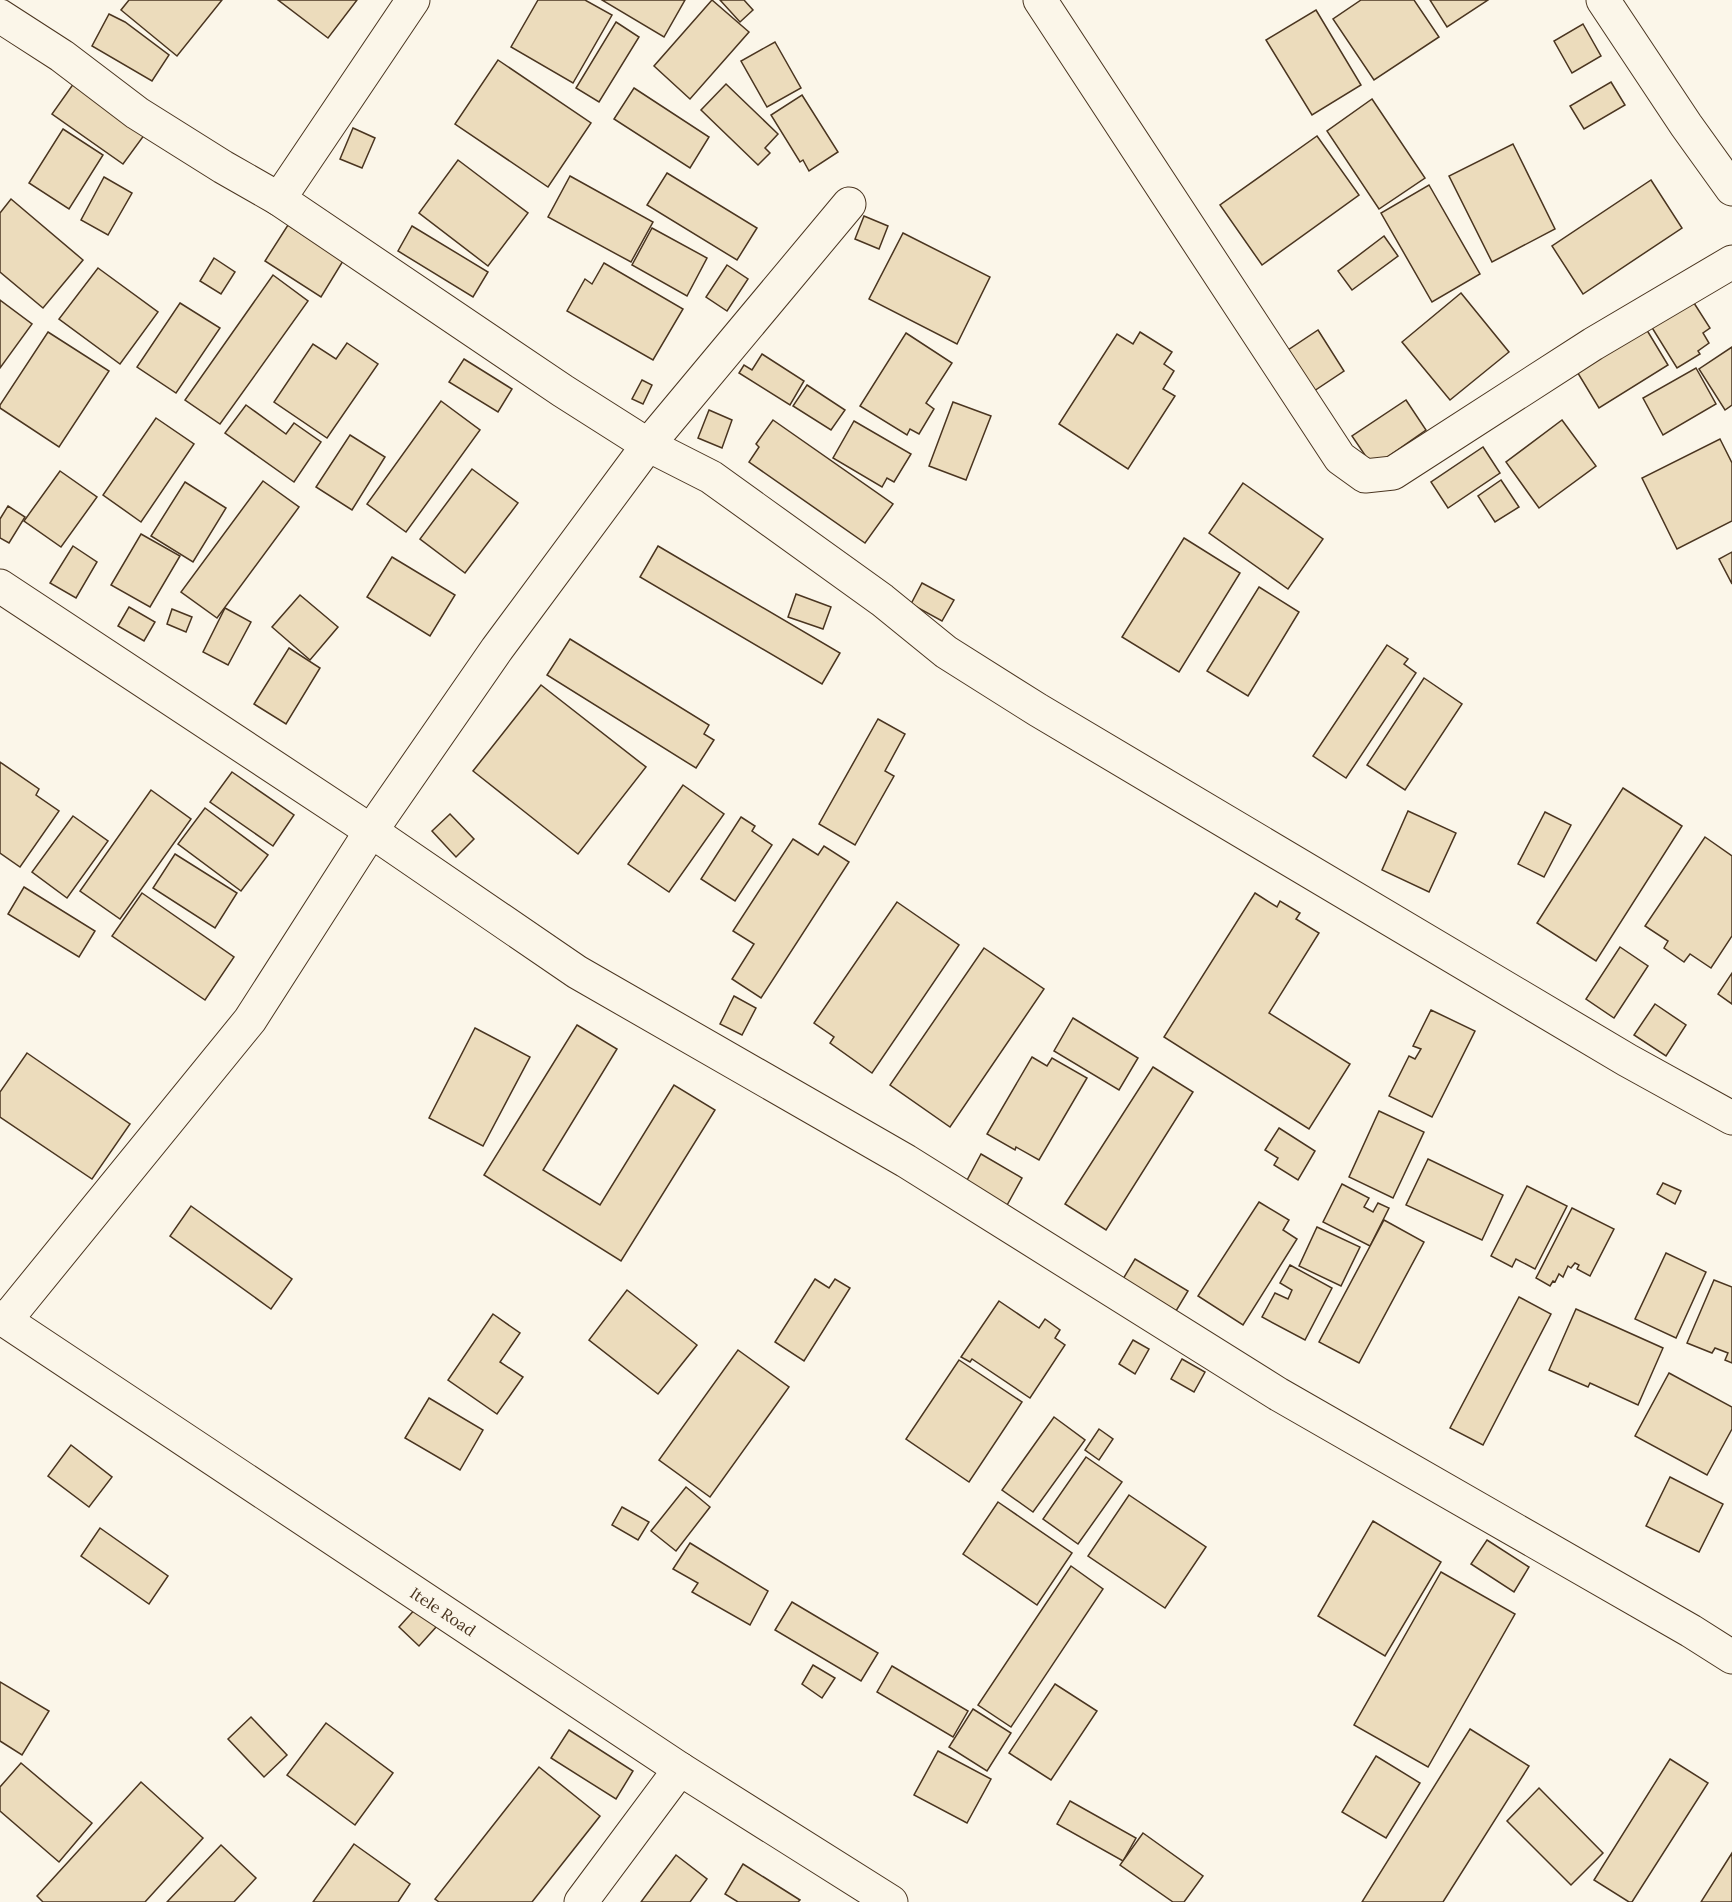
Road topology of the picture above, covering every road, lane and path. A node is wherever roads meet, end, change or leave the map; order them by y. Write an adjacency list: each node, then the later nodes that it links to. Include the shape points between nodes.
1 (413, 0): 6 (street)
2 (1040, 0): 8 (street, via 1340,458 1365,476 1393,473 1593,344)
3 (1603, 0): 5 (street)
4 (0, 16): 6 (street, via 62,56 137,113)
5 (1732, 189)
6 (279, 199): 9 (street)
7 (849, 204): 9 (street)
8 (1732, 262)
9 (648, 445): 11 (street, via 497,649); 12 (street, via 711,477 964,664 1617,1054)
10 (0, 586): 11 (street)
11 (371, 831): 13 (street, via 250,1020); 14 (street, via 577,972 906,1161 1278,1394)
12 (1732, 1118)
13 (3, 1319): 15 (street, Itele Road)
14 (1732, 1657)
15 (680, 1769): 16 (street); 17 (street, Itele Road)
16 (581, 1902)
17 (891, 1902)

